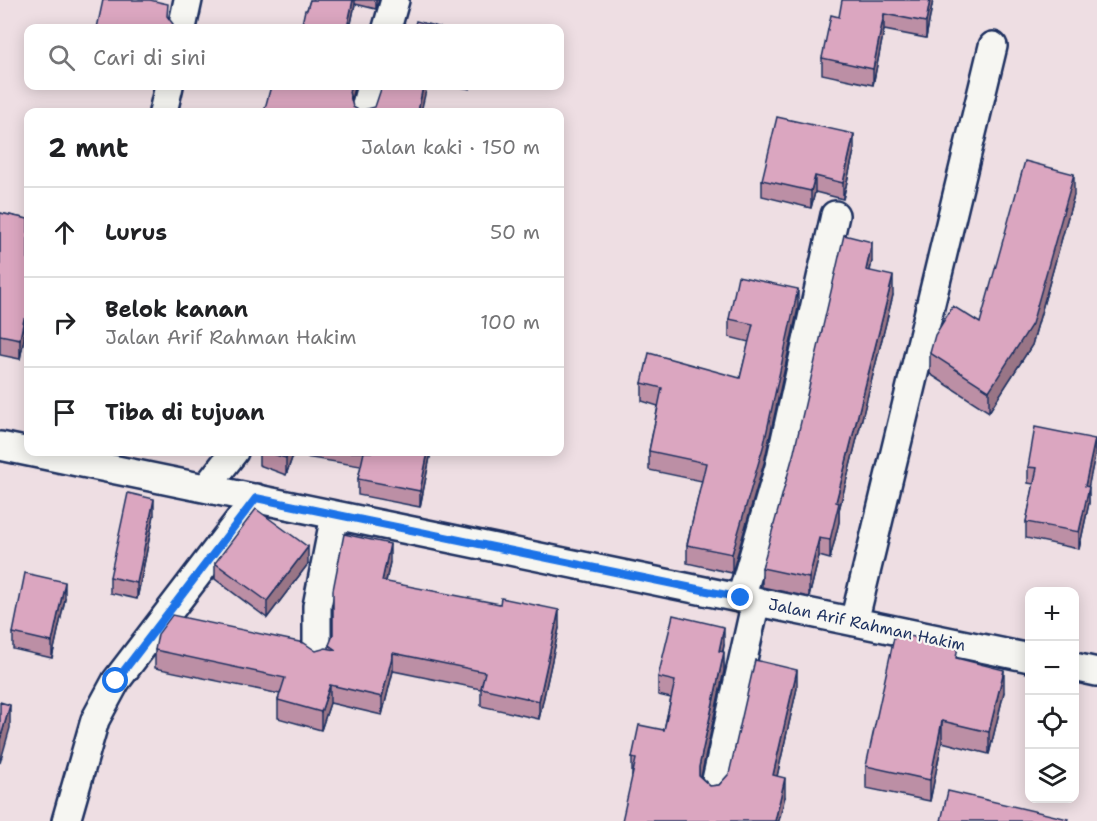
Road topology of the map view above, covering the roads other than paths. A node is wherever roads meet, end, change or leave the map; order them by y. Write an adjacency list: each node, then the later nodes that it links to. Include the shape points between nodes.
1 (188, 0): 3 (street)
2 (395, 0): 4 (street)
3 (183, 24)
4 (388, 24)
5 (993, 46): 19 (street)
6 (168, 90): 8 (street)
7 (370, 90): 9 (street)
8 (164, 108)
9 (365, 108)
10 (835, 216): 18 (street)
11 (0, 446): 12 (street, Jalan Arif Rahman Hakim)
12 (24, 449)
13 (77, 456): 15 (street, Jalan Arif Rahman Hakim)
14 (234, 456): 16 (street)
15 (92, 458): 16 (street, Jalan Arif Rahman Hakim)
16 (232, 494): 17 (street, Jalan Arif Rahman Hakim); 25 (street, via 94,720)
17 (334, 514): 18 (street, Jalan Arif Rahman Hakim); 20 (street, via 317,606)
18 (748, 600): 19 (street, Jalan Arif Rahman Hakim); 24 (street)
19 (854, 622): 21 (street, Jalan Arif Rahman Hakim)
20 (317, 653)
21 (1025, 657)
22 (1079, 668): 23 (street)
23 (1097, 672)
24 (714, 789)
25 (66, 821)

